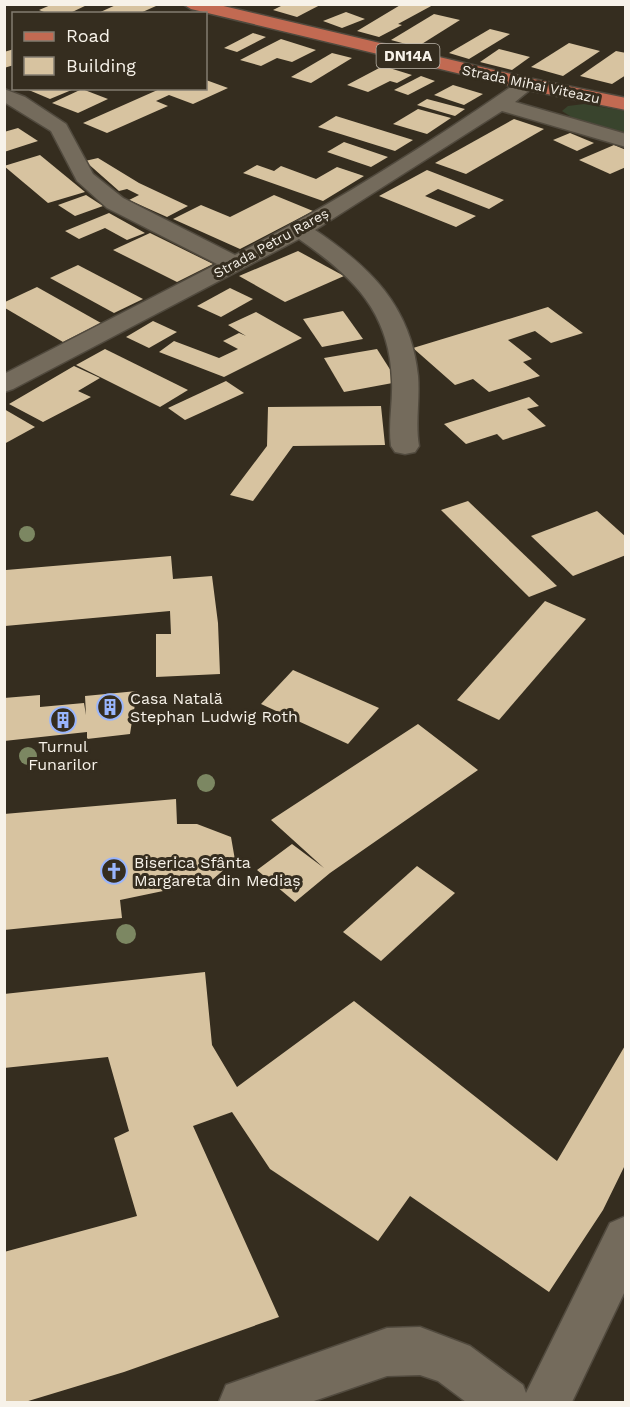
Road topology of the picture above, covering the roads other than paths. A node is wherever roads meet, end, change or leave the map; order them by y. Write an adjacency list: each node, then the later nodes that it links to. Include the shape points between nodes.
1 (191, 4): 2 (main road, Strada Mihai Viteazu / DN14A)
2 (528, 84): 4 (street, Strada Petru Rareș); 5 (main road, Strada Mihai Viteazu / DN14A)
3 (4, 95): 8 (street, via 59,128 84,177 114,203)
4 (501, 104): 6 (street, Strada Mihai Viteazu); 7 (street, Strada Petru Rareș)
5 (626, 104)
6 (626, 141)
7 (300, 230): 8 (street, Strada Petru Rareș); 10 (street, via 355,270 380,300 398,343 405,377 401,428)
8 (235, 264): 9 (street, Strada Petru Rareș)
9 (4, 384)
10 (405, 446)
11 (626, 1238): 14 (street)
12 (243, 1402): 13 (street, via 387,1352 420,1351 453,1363)
13 (506, 1402)
14 (547, 1402)

